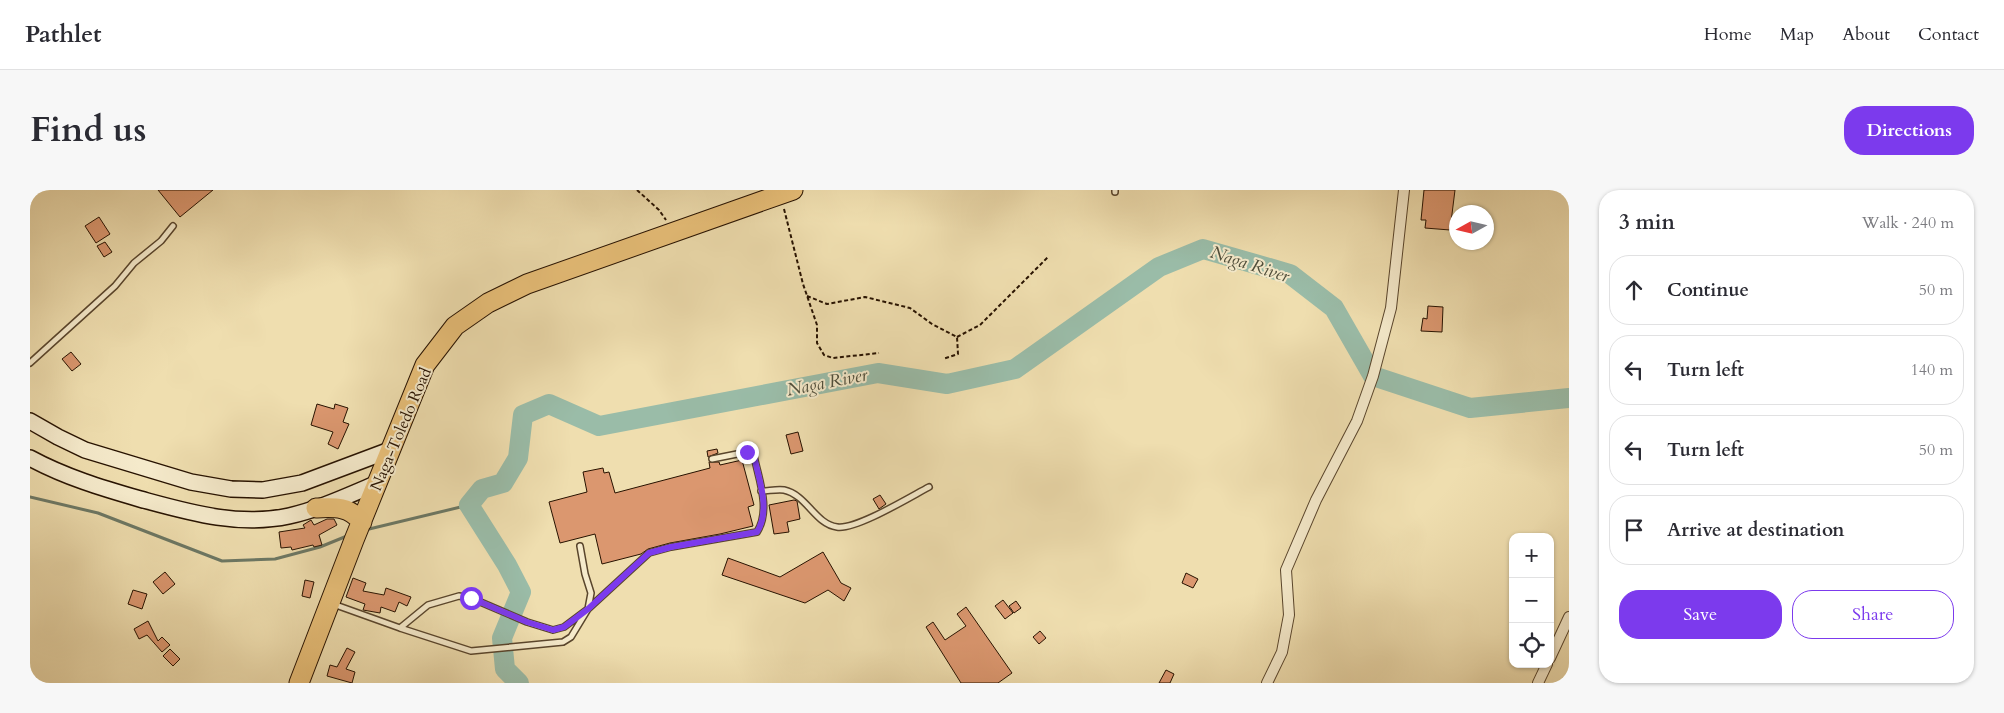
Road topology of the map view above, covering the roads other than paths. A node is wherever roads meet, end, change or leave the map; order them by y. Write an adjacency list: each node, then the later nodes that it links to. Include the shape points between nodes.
1 (1404, 190): 22 (street, via 1391,308 1373,376 1357,421 1316,500 1286,570 1289,615 1282,652)
2 (786, 192): 6 (highway, Naga-Toledo Road, via 527,284 488,303 455,326 425,365)
3 (173, 226): 4 (lane, via 115,286)
4 (30, 363)
5 (30, 421): 6 (main road, via 85,450 191,482 231,489 263,490 302,483)
6 (390, 450): 9 (highway, Naga-Toledo Road)
7 (30, 458): 12 (main road, via 84,482 187,512 225,519 288,516)
8 (712, 459): 11 (lane, via 747,452 754,456)
9 (378, 483): 12 (main road); 13 (highway, Naga-Toledo Road)
10 (929, 487): 11 (lane, via 846,527 836,527 823,520 804,500 784,490)
11 (761, 491): 16 (lane, via 764,514 757,532 649,553)
12 (316, 508): 13 (highway, via 341,507 351,511)
13 (358, 529): 15 (highway, Naga-Toledo Road)
14 (580, 546): 16 (lane, via 591,592)
15 (330, 603): 18 (lane); 21 (highway, Naga-Toledo Road)
16 (588, 609): 18 (lane, via 571,637 555,644 471,651); 18 (lane, via 564,627 553,630 459,596 428,605)
17 (1569, 617): 19 (street)
18 (400, 628)
19 (1554, 649)
20 (1545, 668): 23 (street)
21 (299, 683)
22 (1267, 683)
23 (1538, 683)

